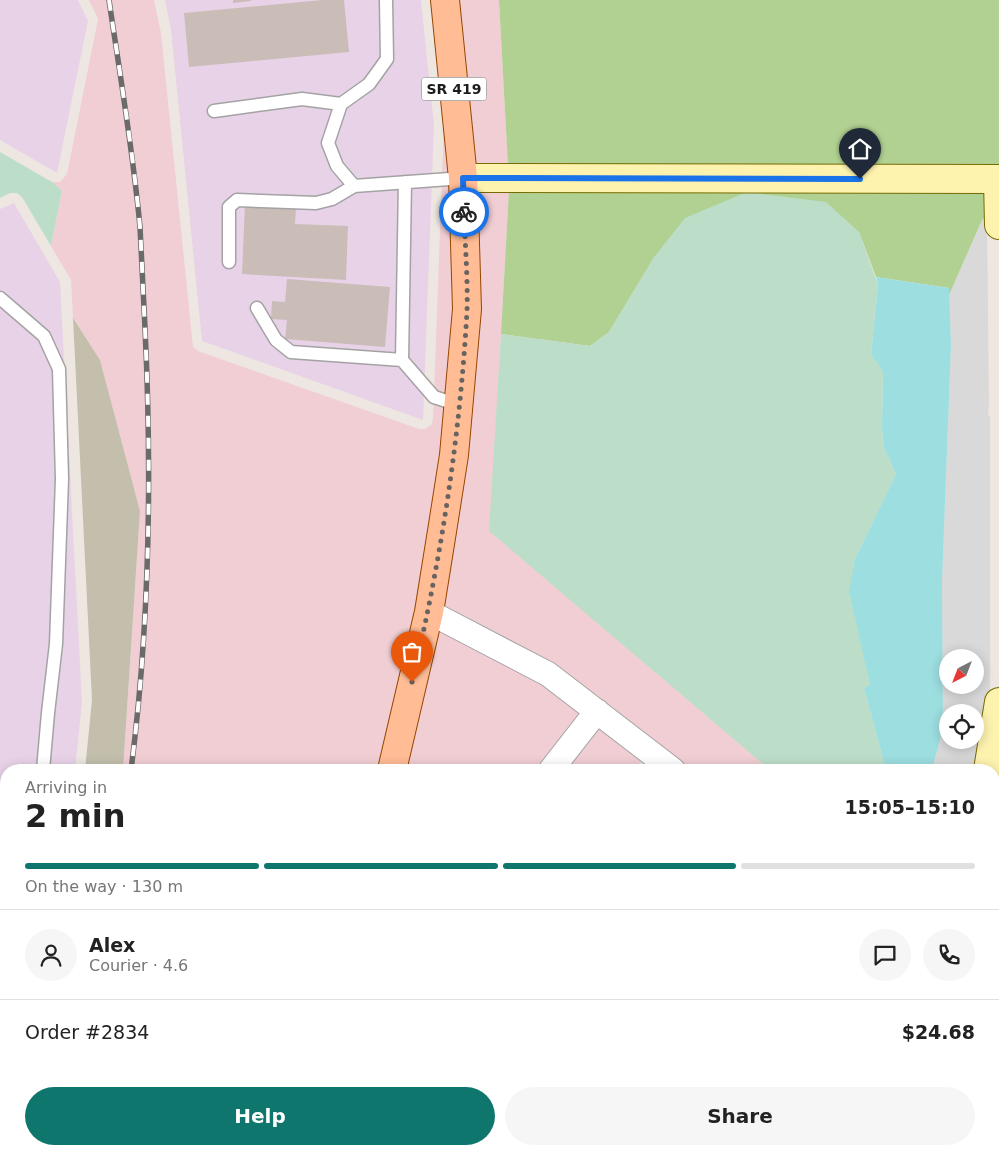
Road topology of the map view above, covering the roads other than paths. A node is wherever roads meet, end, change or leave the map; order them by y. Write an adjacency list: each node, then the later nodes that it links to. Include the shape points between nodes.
1 (386, 0): 3 (lane, via 387,59 369,84)
2 (444, 0): 5 (main road, SR 419)
3 (341, 104): 4 (lane, via 302,99); 8 (lane, via 328,143 337,166)
4 (214, 111)
5 (463, 178): 6 (street); 7 (lane); 14 (main road, SR 419, via 467,309)
6 (999, 179): 9 (street)
7 (405, 182): 8 (lane); 13 (lane)
8 (354, 186): 10 (lane, via 332,199 316,203 237,200 228,207)
9 (999, 225)
10 (229, 262)
11 (0, 298): 18 (lane, via 44,336 59,369 62,479 56,644)
12 (256, 308): 13 (lane, via 276,340 292,352)
13 (402, 360): 14 (lane, via 434,397)
14 (459, 405): 15 (main road, SR 419)
15 (429, 612): 17 (street, via 548,674); 19 (main road, SR 419)
16 (999, 702): 22 (street)
17 (597, 711): 20 (street); 21 (street)
18 (44, 764)
19 (393, 764)
20 (556, 764)
21 (658, 764)
22 (989, 764)

